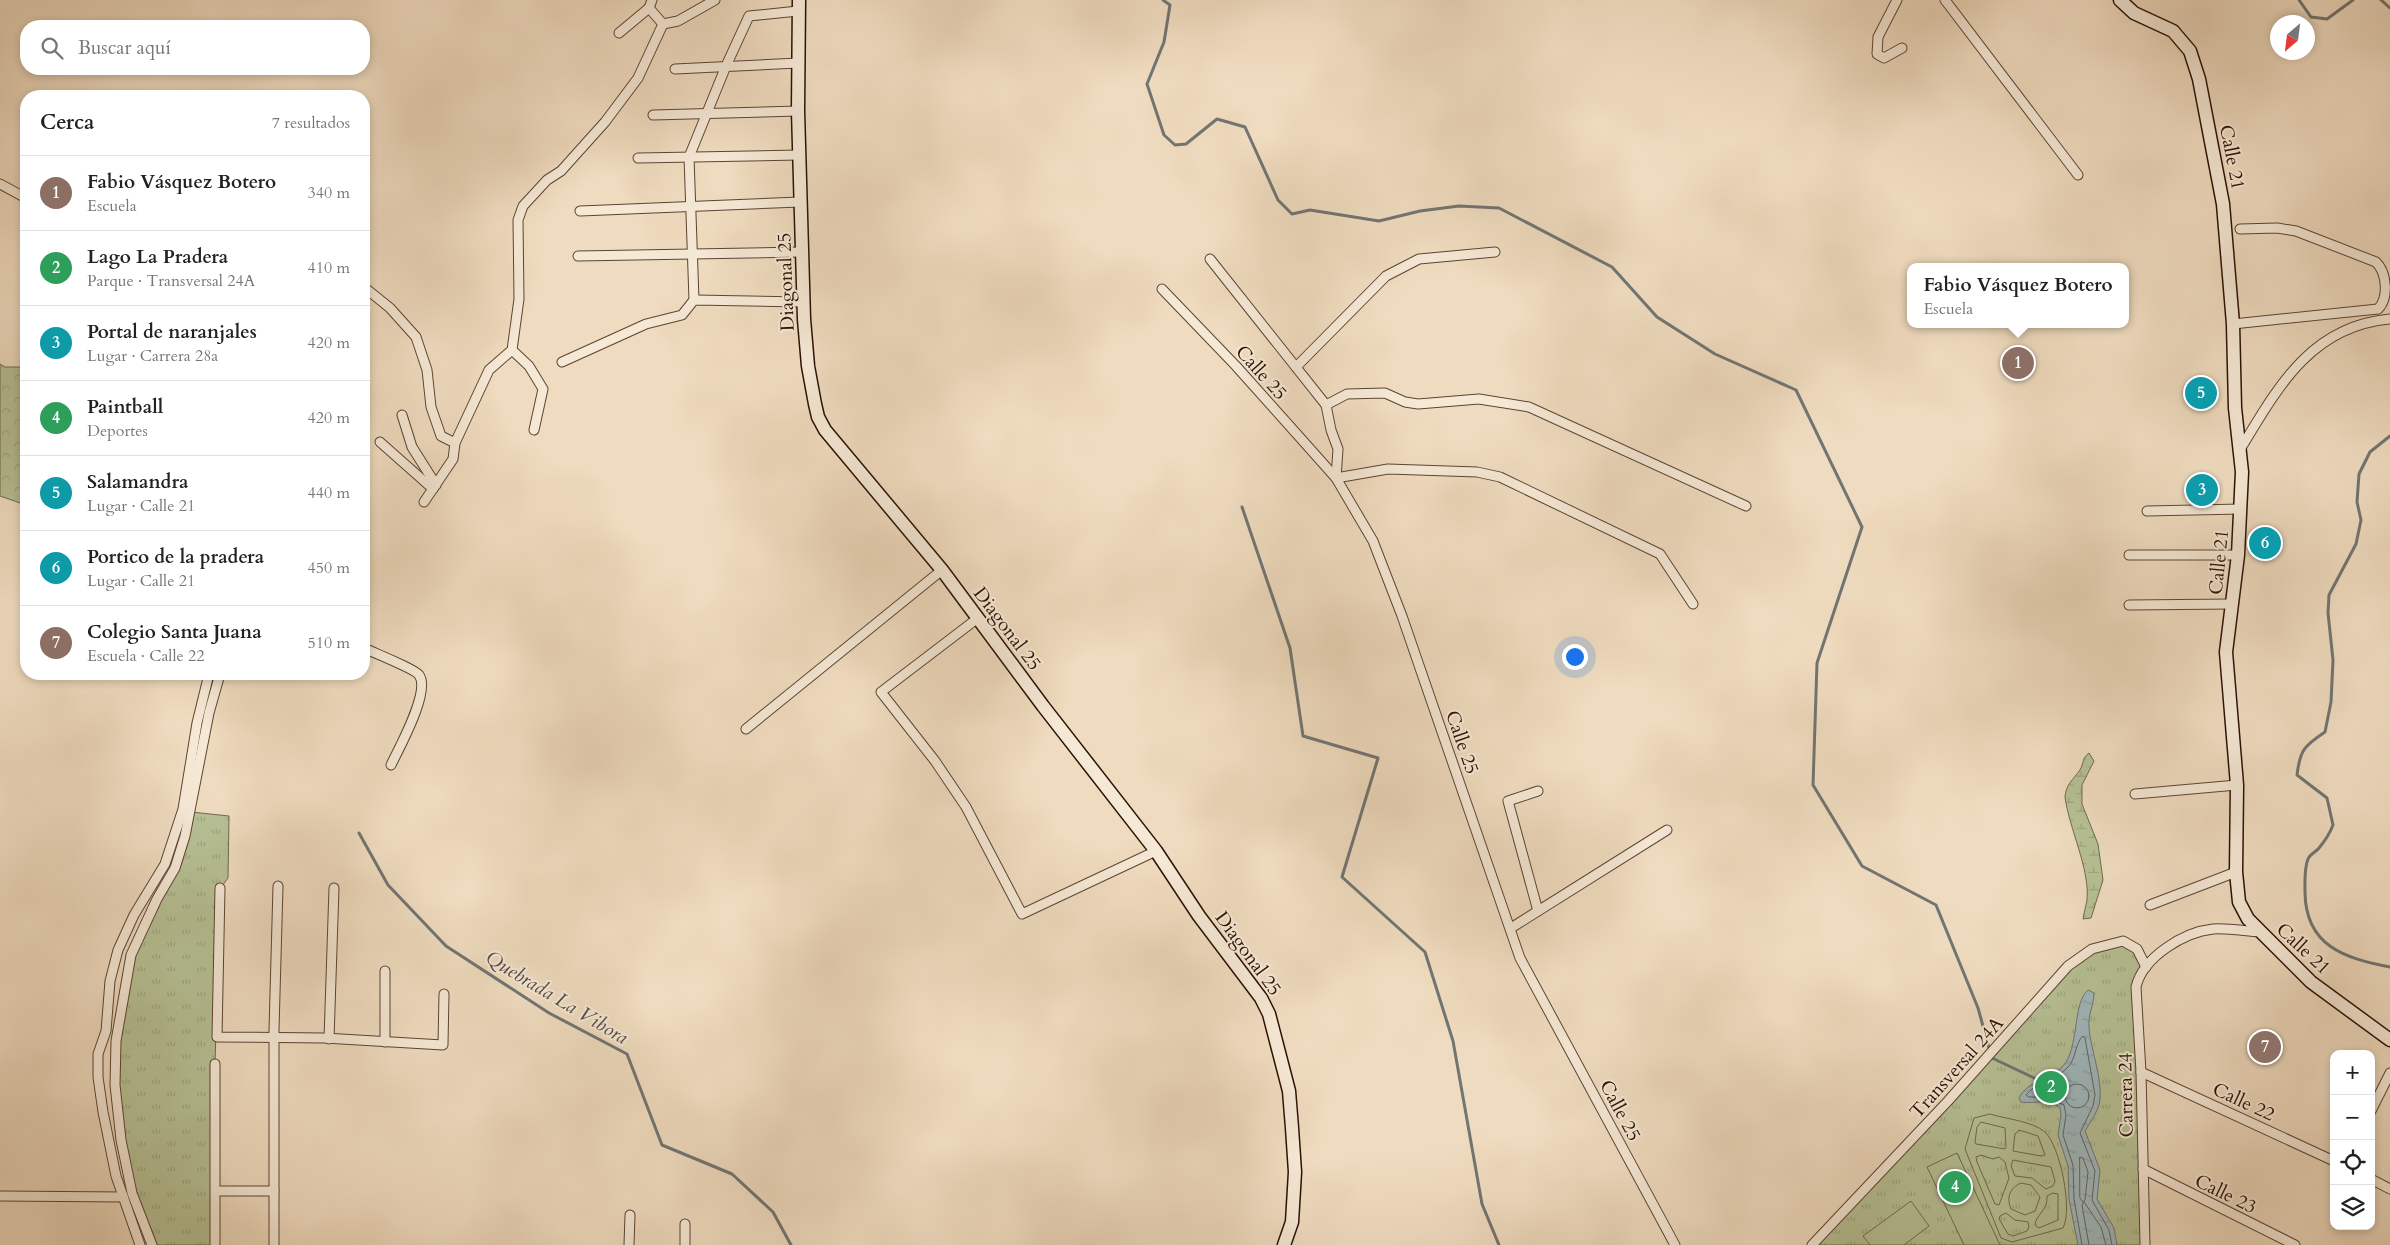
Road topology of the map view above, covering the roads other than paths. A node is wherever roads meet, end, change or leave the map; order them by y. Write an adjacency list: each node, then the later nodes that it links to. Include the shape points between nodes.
1 (716, 0): 7 (street, via 678,21)
2 (1897, 0): 9 (street, via 1878,37 1876,54 1884,58)
3 (1944, 0): 19 (street)
4 (2120, 0): 36 (street, Calle 21, via 2134,13 2173,31 2190,51 2199,79 2223,204)
5 (651, 4): 7 (street); 8 (street)
6 (798, 6): 10 (street, Diagonal 25); 11 (street, via 749,16)
7 (663, 24): 37 (street, via 638,78 605,122 524,206 518,220 519,299)
8 (619, 33)
9 (1902, 48)
10 (798, 64): 11 (street); 13 (street, Diagonal 25)
11 (726, 66): 12 (street); 14 (street)
12 (675, 69)
13 (798, 111): 14 (street); 16 (street, Diagonal 25)
14 (708, 113): 15 (street); 17 (street)
15 (653, 115)
16 (799, 155): 17 (street); 22 (street, Diagonal 25)
17 (689, 157): 18 (street); 23 (street)
18 (638, 158)
19 (2078, 175)
20 (0, 184): 21 (street)
21 (20, 195)
22 (800, 202): 23 (street); 27 (street, Diagonal 25)
23 (691, 206): 24 (street); 26 (street)
24 (580, 211)
25 (2240, 229): 36 (street, via 2296,231 2376,262 2382,268 2385,298 2378,310)
26 (692, 252): 27 (street); 29 (street); 33 (street)
27 (802, 252): 34 (street, Diagonal 25)
28 (1495, 252): 39 (street, via 1419,259 1386,276)
29 (578, 256)
30 (1210, 259): 39 (street)
31 (1162, 289): 46 (street, Calle 25)
32 (370, 292): 44 (street, via 416,337 427,370 430,407 441,436)
33 (694, 300): 34 (street); 38 (street, via 682,315 646,324)
34 (803, 302): 54 (street, Diagonal 25, via 808,366 818,417 825,430)
35 (2390, 319): 45 (street, via 2351,326 2321,344 2290,371)
36 (2233, 324): 45 (street, Calle 21, via 2235,408)
37 (512, 350): 42 (street, via 530,366 543,389); 44 (street, via 489,370)
38 (562, 362)
39 (1296, 367): 40 (street)
40 (1326, 405): 46 (street, via 1338,449); 49 (street, via 1347,394 1385,392 1405,402 1418,404 1479,399 1529,407)
41 (402, 415): 47 (street, via 412,447)
42 (534, 430)
43 (380, 442): 47 (street)
44 (455, 443): 47 (street, via 453,459)
45 (2241, 448): 50 (street, Calle 21)
46 (1336, 478): 55 (street, via 1388,469 1477,472 1500,477 1660,554); 77 (street, Calle 25, via 1373,541)
47 (434, 487): 48 (street)
48 (424, 502)
49 (1746, 506)
50 (2241, 510): 51 (street); 52 (street, Calle 21)
51 (2147, 511)
52 (2238, 554): 53 (street); 56 (street, Calle 21)
53 (2129, 555)
54 (942, 570): 58 (street, Diagonal 25); 62 (street)
55 (1693, 604)
56 (2232, 604): 57 (street); 64 (street, Calle 21, via 2226,652)
57 (2129, 605)
58 (978, 618): 68 (street, Diagonal 25); 68 (street, via 881,692 966,807 1022,914)
59 (370, 651): 63 (street, via 419,674 423,684 420,700)
60 (207, 680): 75 (street, via 196,723 176,834 165,864)
61 (218, 680): 76 (street, via 185,836 175,868)
62 (746, 730)
63 (391, 765)
64 (2236, 785): 66 (street); 69 (street, Calle 21)
65 (1538, 791): 74 (street, via 1508,801)
66 (2135, 794)
67 (1667, 830): 74 (street)
68 (1156, 851): 108 (street, Diagonal 25, via 1199,916 1261,998 1269,1014 1289,1090 1295,1172 1292,1222)
69 (2236, 872): 73 (street); 78 (street, Calle 21, via 2239,902)
70 (278, 886): 82 (street)
71 (220, 888): 82 (street, via 217,1037)
72 (334, 888): 83 (street)
73 (2150, 905)
74 (1538, 910): 77 (street)
75 (134, 915): 76 (street); 86 (street, via 114,966)
76 (148, 916): 87 (street, via 131,955)
77 (1511, 928): 109 (street, Calle 25, via 1520,958)
78 (2260, 932): 79 (street, via 2212,929 2192,933 2158,955); 84 (street, Calle 21, via 2311,982)
79 (2146, 967): 89 (street, Carrera 24, via 2136,987); 110 (street, Transversal 24A, via 2137,949 2123,941 2092,949 2068,966 1948,1102)
80 (385, 971): 85 (street)
81 (444, 994): 85 (street, via 443,1045)
82 (274, 1039): 83 (street); 97 (street)
83 (329, 1039): 85 (street)
84 (2390, 1040)
85 (385, 1042)
86 (102, 1044): 87 (street); 99 (street, via 98,1054 98,1077)
87 (116, 1045): 103 (street, via 121,1140 132,1193)
88 (216, 1064): 96 (street)
89 (2141, 1072): 92 (street, Calle 22); 93 (street, Carrera 24)
90 (2390, 1074): 91 (street)
91 (2375, 1103)
92 (2330, 1159)
93 (2142, 1169): 111 (street, Carrera 24); 112 (street, Calle 23)
94 (2375, 1181): 95 (street)
95 (2390, 1189)
96 (216, 1191): 97 (street); 104 (street)
97 (274, 1191): 105 (street)
98 (0, 1196): 99 (street)
99 (123, 1197): 102 (street)
100 (630, 1215): 106 (street)
101 (685, 1224): 107 (street)
102 (140, 1245)
103 (152, 1245)
104 (215, 1245)
105 (274, 1245)
106 (629, 1245)
107 (685, 1245)
108 (1284, 1245)
109 (1675, 1245)
110 (1812, 1245)
111 (2145, 1245)
112 (2295, 1245)

